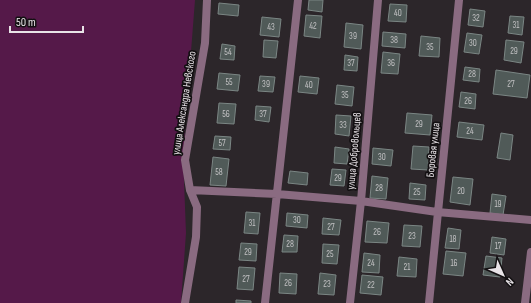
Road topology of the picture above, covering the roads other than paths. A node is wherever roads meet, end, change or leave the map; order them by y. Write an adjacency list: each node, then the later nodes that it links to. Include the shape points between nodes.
1 (207, 0): 5 (street, улица Александра Невского, via 205,42 185,160)
2 (298, 0): 6 (street)
3 (378, 0): 7 (street, улица Добровольцев)
4 (459, 0): 8 (street, Боровая улица)
5 (190, 190): 6 (street); 11 (street, улица Александра Невского, via 197,207 196,237)
6 (277, 194): 7 (street); 12 (street)
7 (360, 201): 8 (street); 13 (street, улица Добровольцев)
8 (437, 212): 9 (street); 14 (street, Боровая улица)
9 (531, 220)
10 (531, 252): 15 (street)
11 (185, 303)
12 (266, 303)
13 (350, 303)
14 (429, 303)
15 (525, 303)

